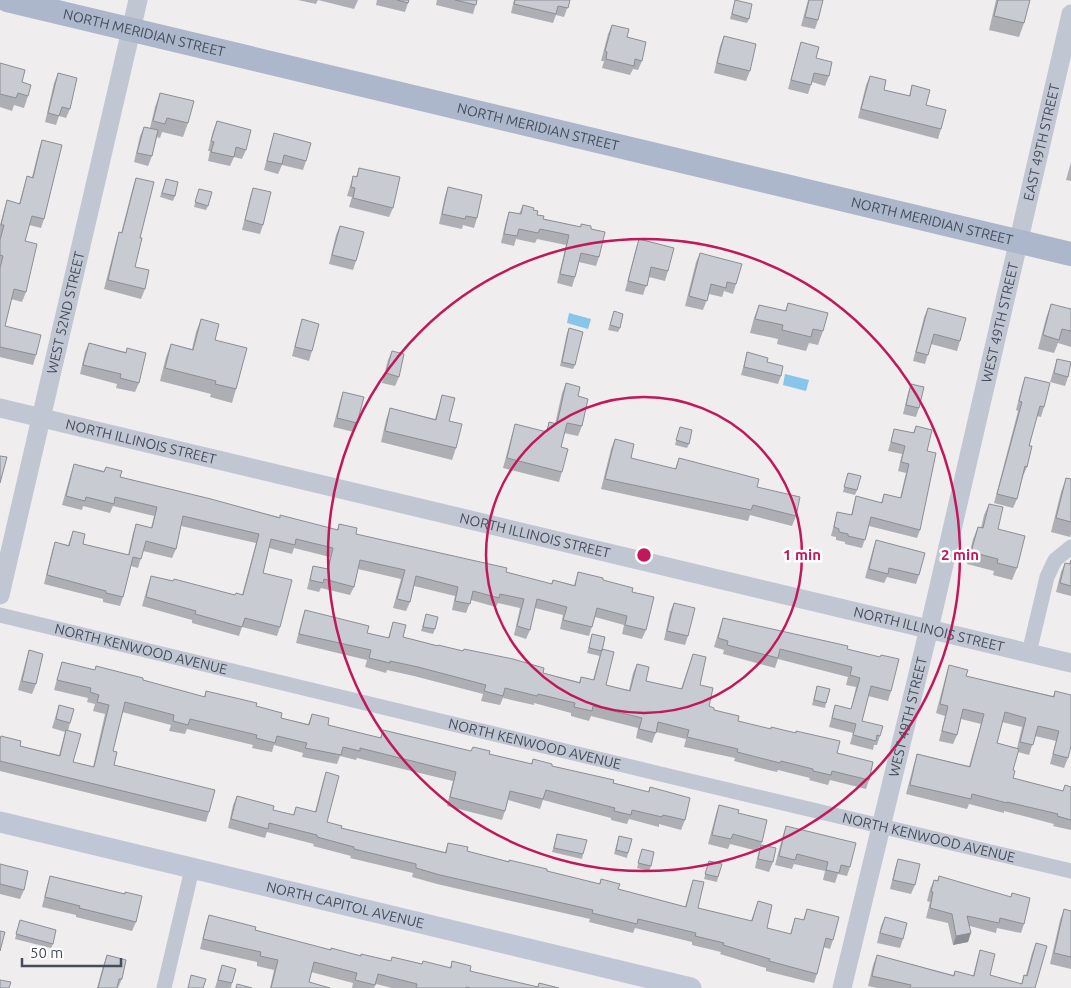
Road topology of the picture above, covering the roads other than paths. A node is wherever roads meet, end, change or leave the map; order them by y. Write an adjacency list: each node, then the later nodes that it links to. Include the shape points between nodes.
1 (6, 0): 4 (main road, NORTH MERIDIAN STREET)
2 (138, 0): 4 (street, WEST 52ND STREET)
3 (1071, 14): 5 (street, EAST 49TH STREET)
4 (132, 30): 5 (main road, NORTH MERIDIAN STREET); 8 (street, WEST 52ND STREET)
5 (1019, 242): 6 (main road, NORTH MERIDIAN STREET); 12 (street, WEST 49TH STREET)
6 (1071, 254)
7 (0, 408): 8 (street, NORTH ILLINOIS STREET)
8 (42, 418): 10 (street, WEST 52ND STREET); 12 (street, NORTH ILLINOIS STREET)
9 (1071, 546): 13 (street, via 1055,560 1046,577)
10 (0, 595)
11 (0, 615): 16 (street, NORTH KENWOOD AVENUE)
12 (929, 630): 13 (street, NORTH ILLINOIS STREET); 16 (street, WEST 49TH STREET)
13 (1029, 653): 14 (street, NORTH ILLINOIS STREET)
14 (1071, 663)
15 (0, 822): 17 (main road, NORTH CAPITOL AVENUE)
16 (881, 826): 18 (street, NORTH KENWOOD AVENUE); 21 (street, WEST 49TH STREET)
17 (192, 869): 19 (street); 20 (main road, NORTH CAPITOL AVENUE)
18 (1071, 871)
19 (164, 988)
20 (691, 988)
21 (842, 988)

